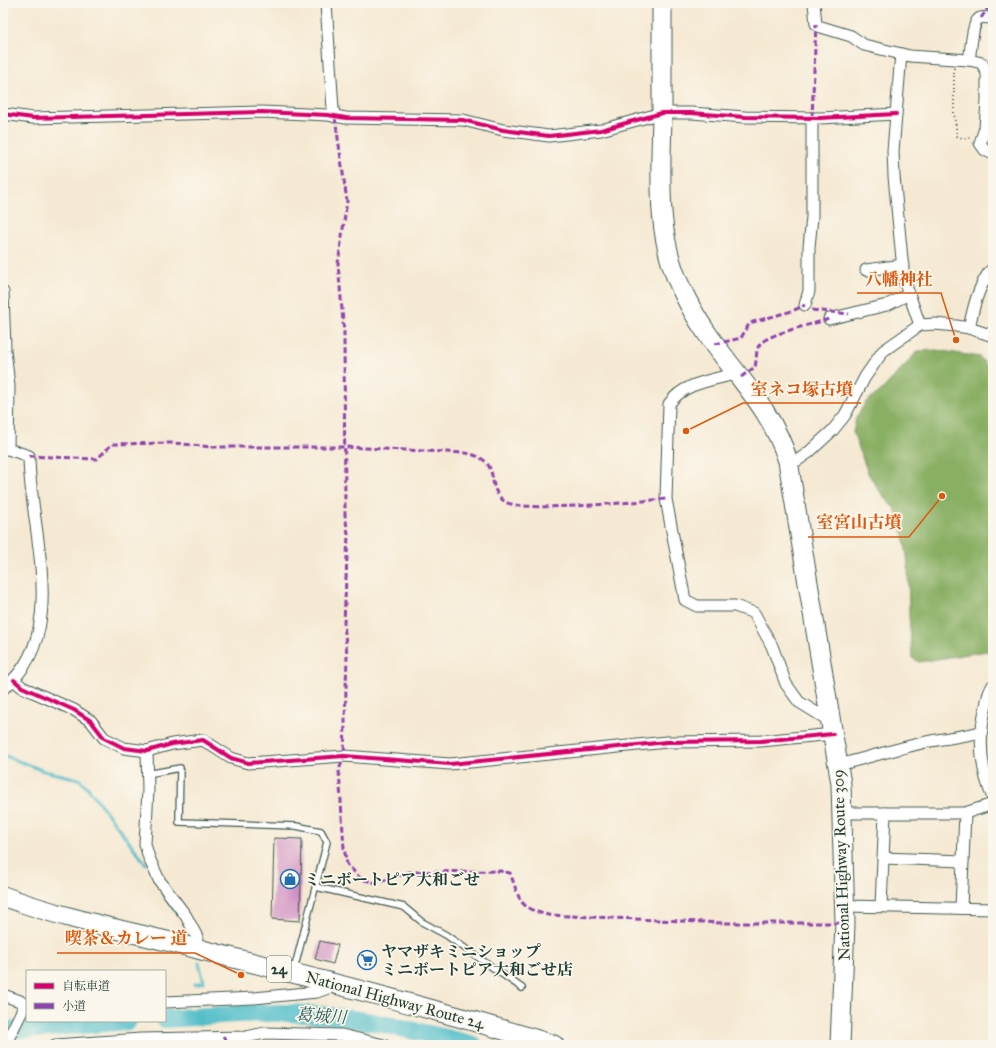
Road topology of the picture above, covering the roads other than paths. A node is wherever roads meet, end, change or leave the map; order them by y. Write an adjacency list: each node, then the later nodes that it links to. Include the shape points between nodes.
1 (326, 3): 11 (street)
2 (662, 3): 8 (highway, National Highway Route 309)
3 (814, 3): 5 (street, via 818,26 850,36 864,45)
4 (993, 19): 6 (street, via 977,20 973,29)
5 (901, 54): 6 (street, via 919,58); 10 (street)
6 (969, 60): 7 (street, via 982,63 986,68)
7 (990, 102): 13 (street, via 981,147)
8 (662, 113): 11 (street, via 601,130 549,136 503,130 464,120); 12 (street); 24 (highway, National Highway Route 309, via 662,210 675,273 706,333)
9 (3, 114): 11 (street, via 33,118 262,112)
10 (896, 114): 12 (street); 14 (street, via 894,176)
11 (335, 117)
12 (812, 118): 19 (street, via 812,217 808,253 809,291)
13 (993, 154)
14 (903, 265): 15 (street); 18 (street, via 904,280)
15 (866, 270)
16 (993, 271): 22 (street, via 986,277)
17 (3, 292): 25 (street, via 9,386)
18 (909, 294): 20 (street, via 887,305); 21 (street)
19 (805, 305)
20 (829, 319)
21 (920, 325): 22 (street); 26 (street, via 883,351 865,377 845,415 833,430 798,460)
22 (969, 328): 23 (street)
23 (993, 336)
24 (738, 373): 26 (highway, National Highway Route 309, via 776,428); 30 (street, via 684,389 676,394 669,404 666,499 685,600 697,606 735,606 754,613 772,646 786,684 799,702)
25 (6, 449): 27 (street, via 30,456 29,481 42,573 41,622 24,668)
26 (788, 461): 30 (highway, National Highway Route 309)
27 (14, 680): 29 (street); 32 (street, via 22,687 74,710 91,721 104,738 124,748)
28 (993, 685): 31 (street)
29 (3, 689)
30 (832, 728): 32 (street, via 762,741 667,742 450,764 344,756 248,763 231,758 203,740 172,744); 33 (highway, National Highway Route 309)
31 (980, 732): 33 (street, via 960,738 928,742); 35 (street, via 984,773)
32 (147, 751): 34 (street)
33 (839, 765): 37 (highway, National Highway Route 309)
34 (148, 774): 42 (lane, via 180,768 179,822 296,826 321,832 327,842); 48 (street, via 146,844 149,858 159,880 186,916 196,937)
35 (993, 798)
36 (993, 804): 39 (street)
37 (843, 813): 38 (street); 44 (highway, National Highway Route 309)
38 (885, 813): 39 (street); 40 (street)
39 (965, 813): 41 (street)
40 (883, 858): 41 (street); 45 (street)
41 (963, 861): 46 (street)
42 (316, 888): 49 (lane); 51 (lane, via 404,907 422,922 446,935)
43 (3, 896): 48 (highway, National Highway Route 24 / 24, via 90,923)
44 (845, 906): 45 (street); 56 (highway, National Highway Route 309)
45 (881, 906): 46 (street)
46 (962, 908): 47 (street)
47 (993, 909)
48 (196, 948): 49 (highway, National Highway Route 24 / 24)
49 (294, 973): 50 (highway, National Highway Route 24 / 24)
50 (340, 984): 53 (street, via 318,992); 59 (highway, National Highway Route 24 / 24)
51 (522, 988)
52 (3, 995): 54 (street, via 20,1000)
53 (166, 1002)
54 (24, 1008): 55 (street)
55 (6, 1043)
56 (843, 1044)
57 (55, 1045): 58 (street, via 141,1039 246,1037 265,1034 342,1035)
58 (384, 1045)
59 (554, 1045)

